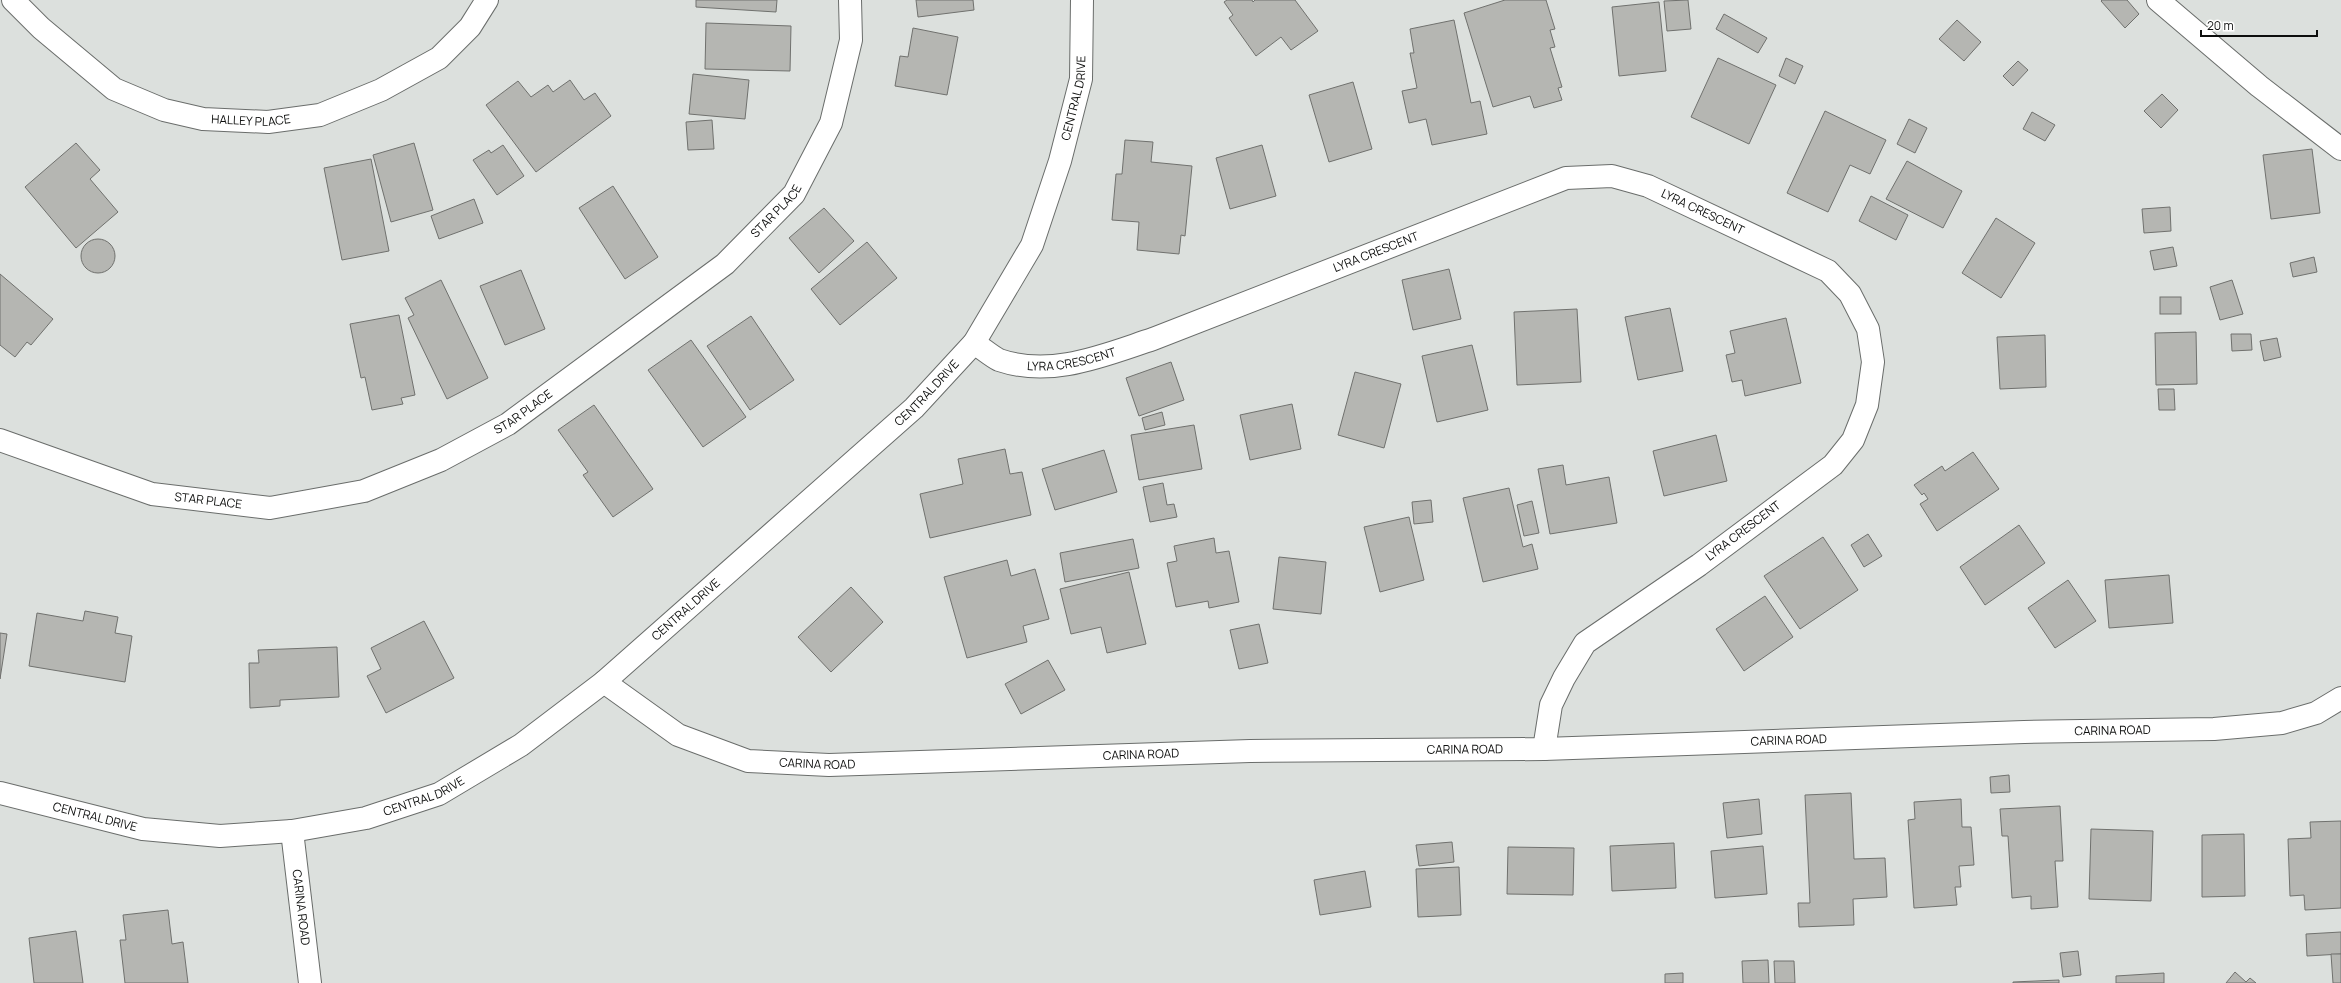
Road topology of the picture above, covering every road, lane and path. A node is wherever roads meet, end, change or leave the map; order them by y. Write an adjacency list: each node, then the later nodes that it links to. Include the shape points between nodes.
1 (13, 0): 2 (street, HALLEY PLACE, via 41,28 114,89 164,110 203,120 268,122 320,115 381,90 439,58 470,27)
2 (487, 0)
3 (850, 0): 8 (street, STAR PLACE, via 851,40 831,123 794,194 725,264 508,424 441,460 364,491 270,508 152,494)
4 (1082, 0): 7 (street, CENTRAL DRIVE, via 1081,79 1060,161 1032,245)
5 (2158, 0): 6 (street, via 2259,86)
6 (2341, 149)
7 (974, 343): 9 (street, CENTRAL DRIVE, via 914,408); 11 (street, LYRA CRESCENT, via 998,359 1021,365 1050,367 1086,360 1153,339 1566,178 1612,176 1648,186 1828,271 1850,294 1868,329 1873,362 1867,406 1853,440 1833,465 1699,565 1585,643 1551,705)
8 (0, 440)
9 (604, 682): 11 (street, CARINA ROAD, via 678,734 748,761 829,765 1250,751); 13 (street, CENTRAL DRIVE, via 521,745 439,794 366,818)
10 (2341, 698): 11 (street, CARINA ROAD, via 2316,714 2282,723 2214,729 2024,732)
11 (1544, 749)
12 (0, 793): 13 (street, CENTRAL DRIVE, via 143,829 220,836)
13 (292, 831): 14 (street, CARINA ROAD)
14 (310, 983)

